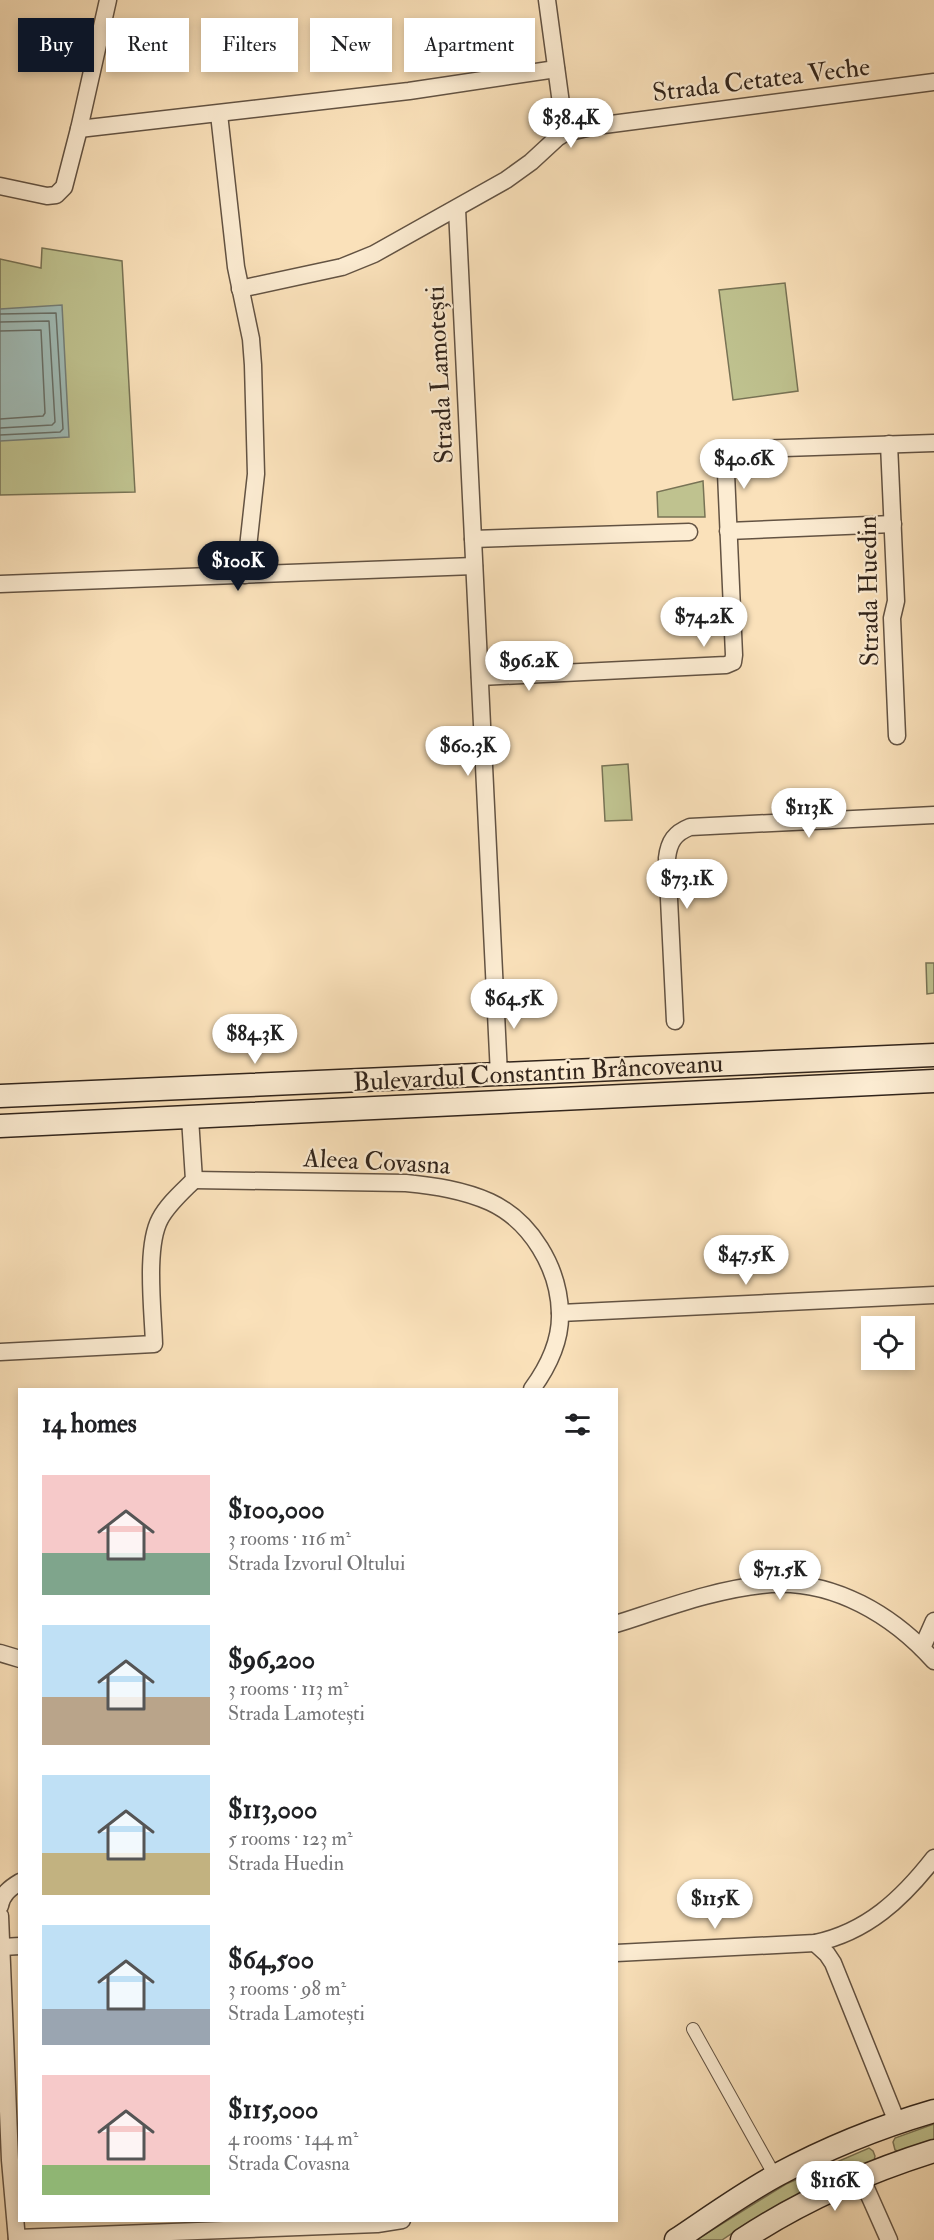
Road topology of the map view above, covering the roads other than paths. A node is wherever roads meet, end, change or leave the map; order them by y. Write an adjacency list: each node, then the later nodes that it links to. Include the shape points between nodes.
1 (108, 0): 6 (street)
2 (547, 0): 3 (street)
3 (556, 69): 5 (street); 7 (street)
4 (934, 82): 7 (street, Strada Cetatea Veche)
5 (219, 114): 6 (street); 10 (street)
6 (79, 129): 8 (street, via 64,187 56,195)
7 (565, 133): 9 (street, Strada Cetatea Veche, via 519,171)
8 (0, 186)
9 (457, 209): 10 (street, Strada Cetatea Veche, via 358,261); 16 (street, Strada Lamotești)
10 (240, 289): 18 (street, via 251,339 256,457)
11 (934, 443): 12 (street)
12 (889, 444): 13 (street, Strada Huedin); 14 (street, via 725,450)
13 (892, 524): 14 (street); 21 (street, Strada Huedin)
14 (728, 531): 20 (street, via 733,662)
15 (689, 532): 16 (street)
16 (473, 539): 17 (street, Strada Lamotești)
17 (474, 566): 18 (street); 20 (street, Strada Lamotești)
18 (245, 574): 19 (street)
19 (0, 584)
20 (480, 677): 25 (street, Strada Lamotești)
21 (897, 736)
22 (934, 815): 23 (street, via 690,827 674,836 667,858)
23 (675, 1021)
24 (934, 1055): 25 (main road, Bulevardul Constantin Brâncoveanu)
25 (499, 1075): 27 (main road, Bulevardul Constantin Brâncoveanu)
26 (934, 1081): 28 (main road, Bulevardul Constantin Brâncoveanu)
27 (0, 1096)
28 (190, 1118): 29 (main road, Bulevardul Constantin Brâncoveanu); 30 (street)
29 (0, 1126)
30 (194, 1180): 32 (street, Aleea Covasna, via 406,1183 464,1192 492,1203 530,1231 554,1280); 33 (street, via 169,1206 155,1230 154,1344)
31 (934, 1295): 32 (street)
32 (560, 1313): 34 (street, Aleea Covasna, via 551,1358)
33 (0, 1352)
34 (533, 1388)
35 (934, 1621): 37 (street)
36 (618, 1623): 37 (street, via 734,1590 786,1584 832,1592 856,1601)
37 (922, 1648): 40 (street)
38 (0, 1653): 39 (street)
39 (18, 1658)
40 (934, 1661)
41 (934, 1858): 45 (street, via 916,1882 873,1919 844,1935)
42 (18, 1883): 43 (street)
43 (2, 1901)
44 (0, 1916): 47 (street)
45 (815, 1943): 48 (street); 51 (street, via 833,1963)
46 (18, 1946): 47 (street)
47 (2, 1947): 53 (street)
48 (618, 1953)
49 (693, 2028): 54 (street)
50 (934, 2111): 51 (main road)
51 (897, 2122): 54 (main road)
52 (934, 2151): 55 (main road)
53 (5, 2160): 58 (street)
54 (774, 2176): 59 (main road)
55 (861, 2177): 60 (main road); 61 (street)
56 (384, 2222): 57 (street)
57 (147, 2236): 58 (street)
58 (17, 2239)
59 (676, 2240)
60 (742, 2240)
61 (889, 2240)

